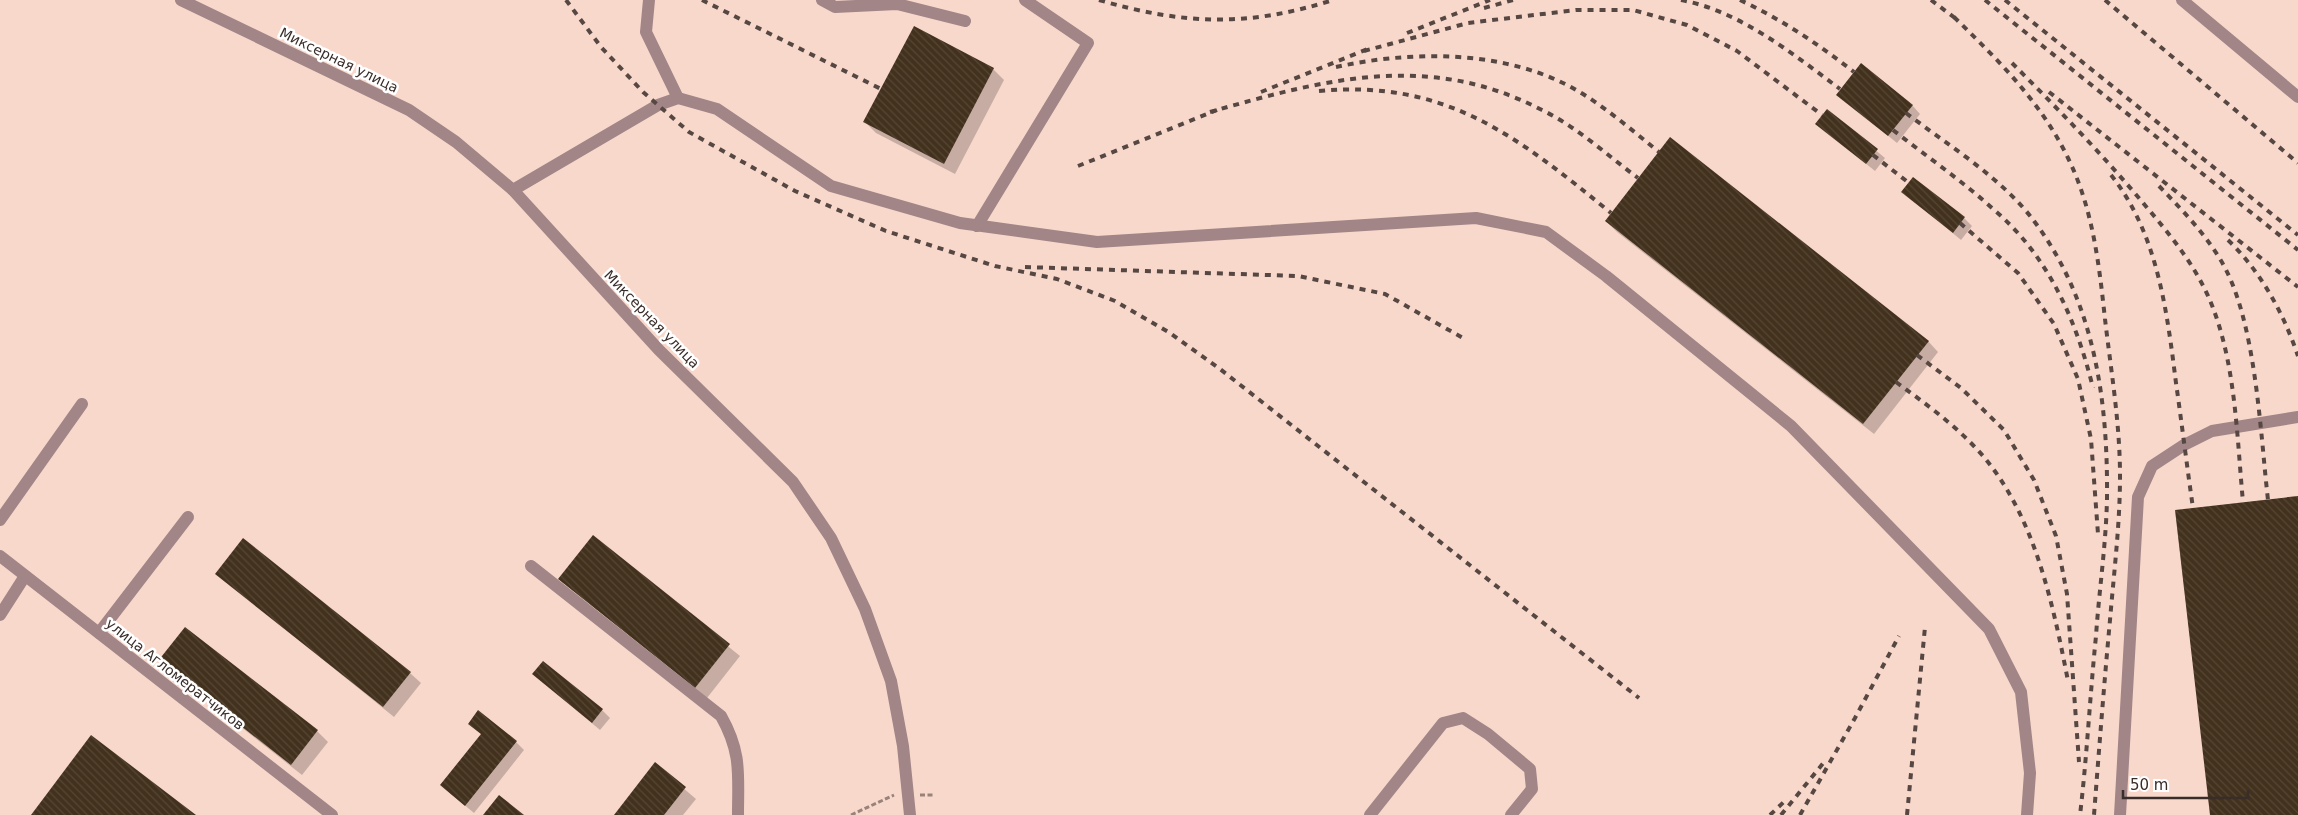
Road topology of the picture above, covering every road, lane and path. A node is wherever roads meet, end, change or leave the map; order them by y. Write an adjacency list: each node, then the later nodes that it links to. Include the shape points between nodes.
1 (181, 0): 10 (street, Миксерная улица, via 409,110 456,142)
2 (649, 0): 9 (street, via 646,32)
3 (822, 0): 6 (street, via 835,6)
4 (1024, 0): 11 (street, via 1088,43)
5 (2182, 0): 8 (street)
6 (916, 5): 7 (street)
7 (965, 21)
8 (2298, 97)
9 (678, 98): 10 (street, via 658,105); 11 (street, via 717,110 831,186)
10 (513, 190): 21 (street, Миксерная улица, via 659,350 793,482 831,538 865,609 891,681)
11 (978, 226): 29 (street, via 1097,242 1476,218 1546,232 1606,276 1791,426 1989,629 2021,692 2030,773)
12 (82, 404): 15 (street)
13 (2298, 417): 30 (street, via 2205,434 2152,466 2138,497)
14 (188, 517): 20 (street)
15 (0, 520)
16 (0, 556): 18 (street, улица Агломератчиков)
17 (531, 566): 24 (street, via 721,716 738,757)
18 (25, 576): 19 (street); 20 (street, улица Агломератчиков)
19 (0, 615)
20 (99, 633): 23 (street, улица Агломератчиков)
21 (908, 795): 22 (path); 25 (path, via 891,795); 26 (street, Миксерная улица)
22 (935, 795)
23 (332, 815)
24 (738, 815)
25 (850, 815)
26 (910, 815)
27 (1370, 815): 28 (street, via 1443,723 1463,718 1530,769 1532,789)
28 (1511, 815)
29 (2027, 815)
30 (2120, 815)

